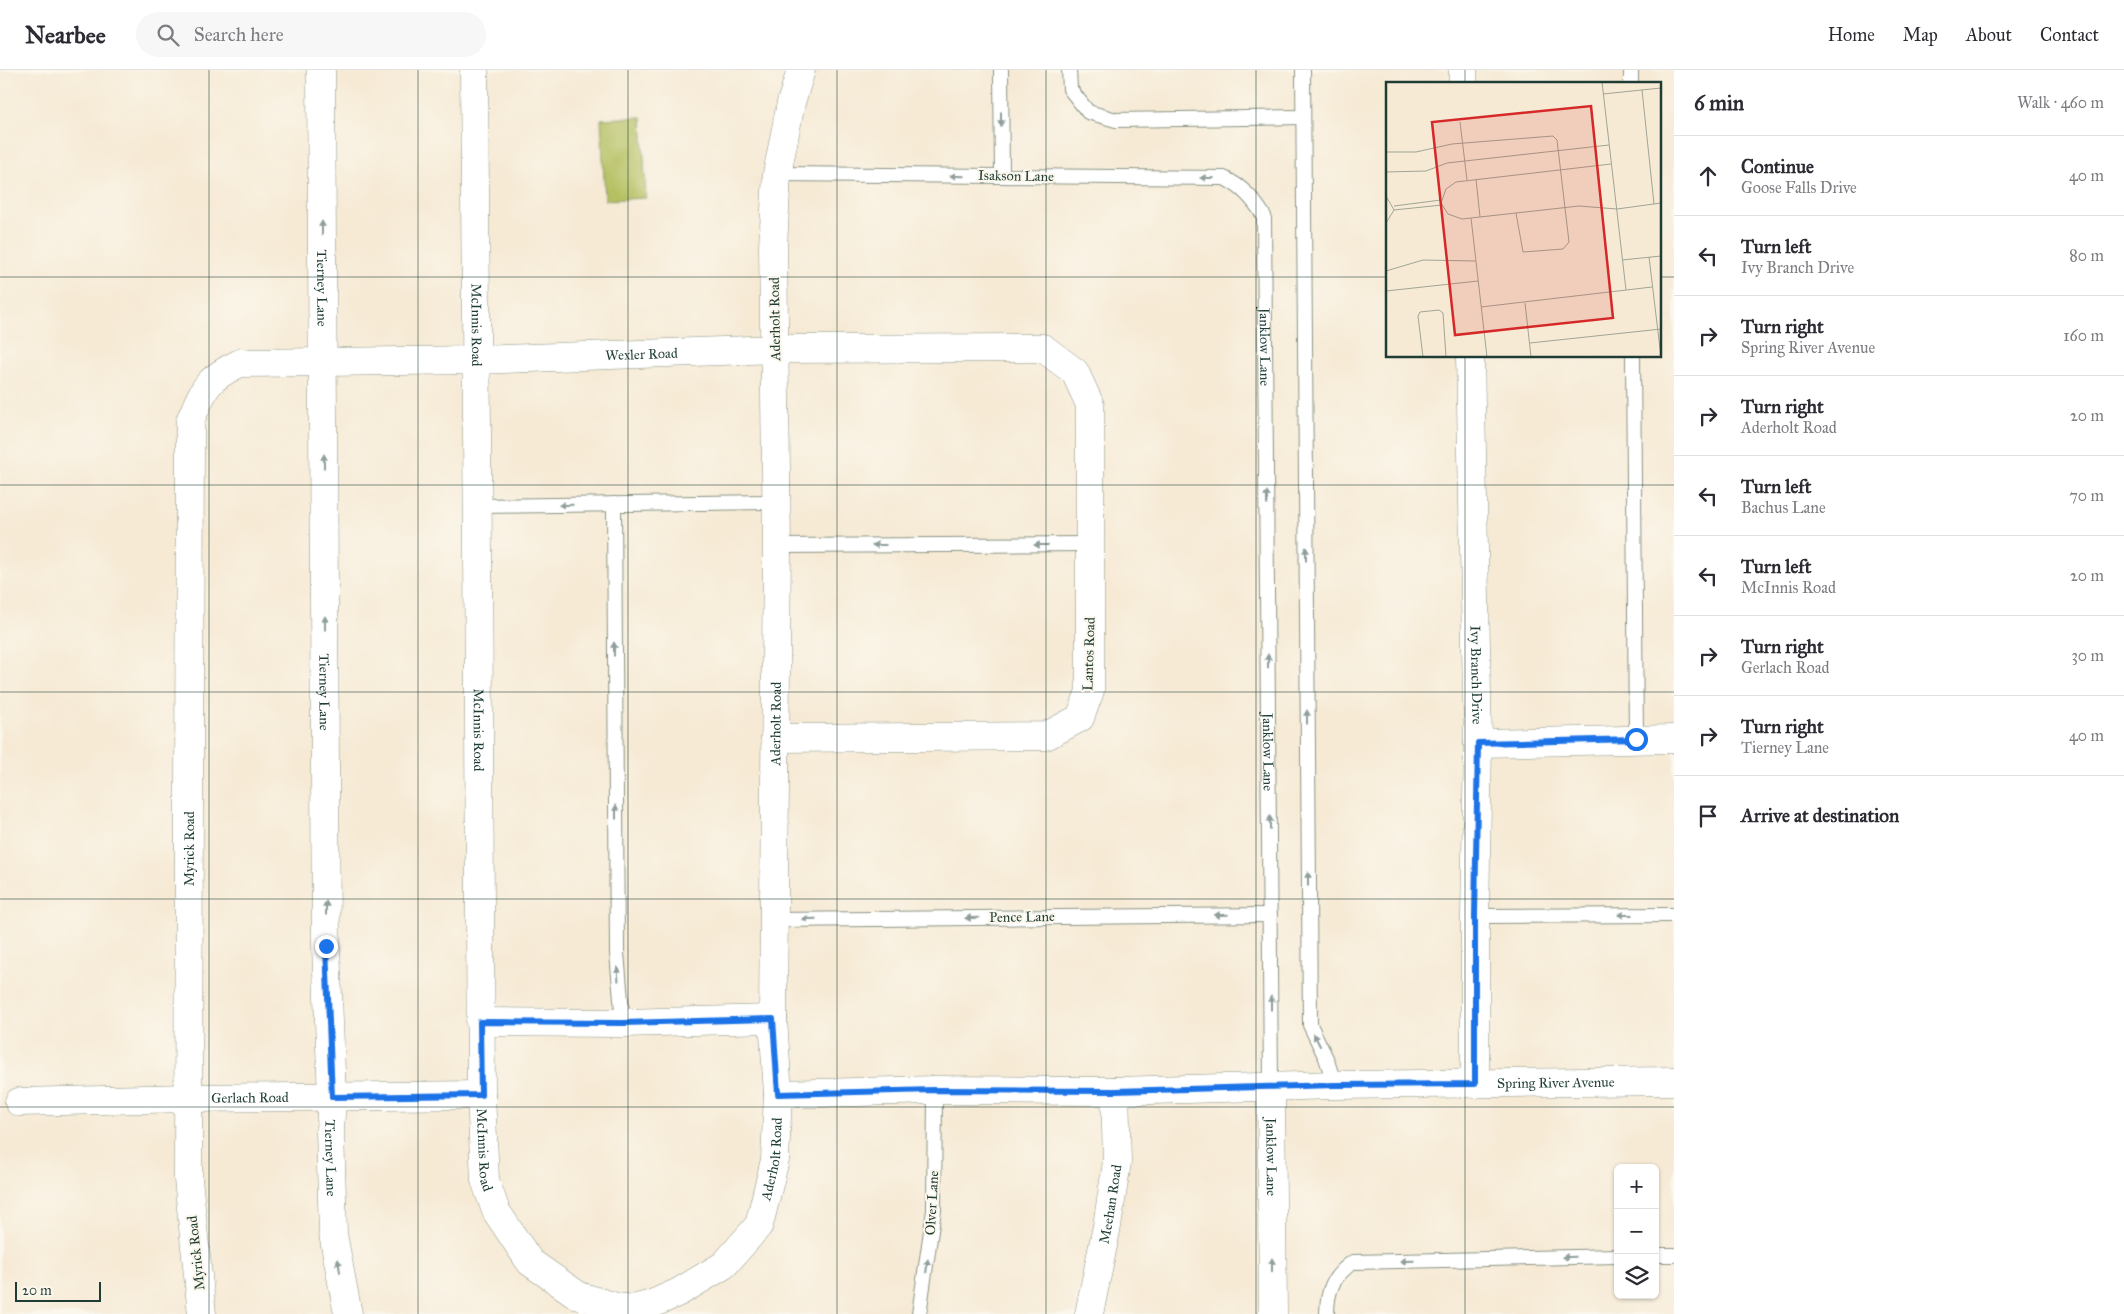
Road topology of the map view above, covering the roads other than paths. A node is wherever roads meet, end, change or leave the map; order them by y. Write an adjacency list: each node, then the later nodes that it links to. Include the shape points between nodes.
1 (321, 70): 15 (street, Tierney Lane, one-way to 1)
2 (474, 70): 14 (street, McInnis Road)
3 (801, 70): 8 (street, Aderholt Road)
4 (1001, 70): 9 (lane, one-way to 9)
5 (1069, 70): 7 (lane, via 1070,88 1088,112 1116,120)
6 (1303, 70): 7 (lane)
7 (1303, 118): 36 (lane, one-way to 7, via 1310,1025)
8 (777, 174): 9 (lane, Isakson Lane, one-way to 8); 11 (street, Aderholt Road, via 774,246)
9 (1002, 176): 10 (lane, Isakson Lane, one-way to 9, via 1238,184 1224,178)
10 (1250, 195): 27 (lane, Janklow Lane, one-way to 10, via 1264,216)
11 (776, 349): 14 (street, Wexler Road); 16 (street, Wexler Road, via 1043,348); 18 (street, Aderholt Road)
12 (1470, 358): 26 (street, Ivy Branch Drive)
13 (1633, 358): 25 (lane)
14 (478, 360): 15 (street, Wexler Road); 20 (street, McInnis Road)
15 (323, 362): 17 (street, Wexler Road, via 240,363 221,372); 42 (street, Tierney Lane, one-way to 15, via 326,946)
16 (1075, 372): 21 (street, Lantos Road, via 1090,405)
17 (206, 385): 43 (street, Myrick Road, via 190,421)
18 (775, 502): 19 (lane); 22 (street, Aderholt Road)
19 (614, 504): 20 (lane, one-way to 20); 33 (lane, one-way to 19, via 617,953)
20 (477, 506): 32 (street, McInnis Road)
21 (1090, 544): 22 (lane, one-way to 22); 23 (street, Lantos Road, via 1090,691 1080,718 1046,736)
22 (776, 546): 23 (street, Aderholt Road)
23 (775, 738): 30 (street, Aderholt Road)
24 (1674, 738): 25 (street)
25 (1636, 739): 26 (street)
26 (1478, 743): 29 (street, Ivy Branch Drive)
27 (1270, 914): 30 (lane, Pence Lane, one-way to 30); 37 (lane, Janklow Lane, one-way to 27)
28 (1674, 915): 29 (lane, one-way to 29)
29 (1475, 916): 35 (street, Ivy Branch Drive)
30 (774, 920): 31 (street, Aderholt Road)
31 (773, 1019): 33 (street); 40 (street, Aderholt Road)
32 (480, 1022): 33 (street); 41 (street, McInnis Road)
33 (623, 1023)
34 (1674, 1081): 35 (street, Spring River Avenue)
35 (1475, 1084): 36 (street, Spring River Avenue)
36 (1335, 1085): 37 (street, Spring River Avenue)
37 (1271, 1087): 39 (street, Spring River Avenue); 53 (street, Janklow Lane, one-way to 37)
38 (935, 1090): 39 (street, Spring River Avenue); 40 (street, Spring River Avenue); 51 (lane, Olver Lane, one-way to 38, via 934,1210)
39 (1115, 1091): 52 (street, Meehan Road, via 1117,1162)
40 (778, 1094): 48 (street, Aderholt Road, via 775,1160 759,1225 724,1265 679,1292)
41 (481, 1095): 42 (street, Gerlach Road); 48 (street, McInnis Road, via 485,1180 496,1211 530,1262 579,1296)
42 (332, 1097): 43 (street, Gerlach Road); 50 (street, Tierney Lane, one-way to 42, via 333,1234)
43 (188, 1098): 44 (street, Gerlach Road); 49 (street, Myrick Road, via 188,1179)
44 (19, 1102)
45 (1659, 1255): 46 (lane)
46 (1674, 1255)
47 (1614, 1256): 54 (lane, one-way to 54, via 1353,1262 1341,1270 1332,1284 1327,1297)
48 (634, 1310)
49 (202, 1314)
50 (348, 1314)
51 (919, 1314)
52 (1089, 1314)
53 (1273, 1314)
54 (1327, 1314)

